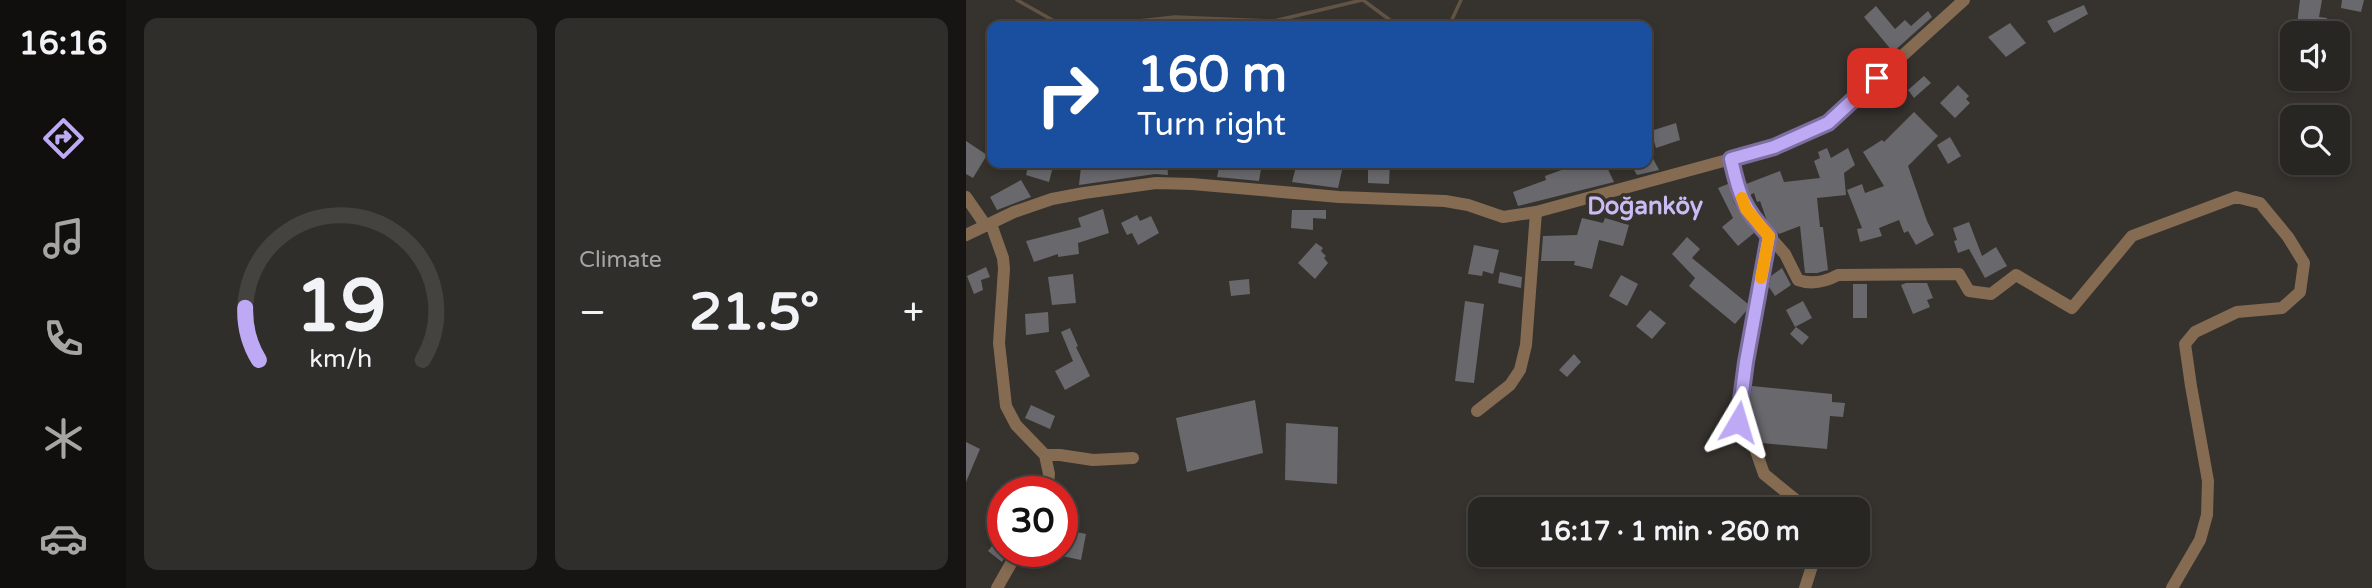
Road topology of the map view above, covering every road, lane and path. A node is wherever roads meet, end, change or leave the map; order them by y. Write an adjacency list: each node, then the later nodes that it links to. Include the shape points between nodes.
1 (1964, 0): 2 (street, via 1828,123 1774,147)
2 (1731, 159): 4 (street); 7 (street, via 1746,209)
3 (966, 197): 5 (street)
4 (1536, 212): 5 (street, via 1503,217 1445,201 1156,183 1052,200); 8 (street, via 1520,370 1510,385)
5 (988, 225): 6 (street); 9 (street, via 1003,258 999,344 1006,406 1016,425)
6 (966, 235)
7 (1769, 236): 12 (street, via 1738,422 1755,448 1764,474); 17 (street, via 1798,280 1805,283 1838,275 1959,274 1969,291 1991,294 2016,275 2072,308 2132,236 2236,197 2260,202 2304,263 2300,292 2282,308 2236,312 2195,332 2185,344 2208,481 2207,515 2200,540)
8 (1477, 411)
9 (1045, 455): 10 (street); 11 (street)
10 (1133, 458)
11 (1049, 476)
12 (1792, 497)
13 (1008, 567): 15 (street)
14 (1812, 567): 16 (street)
15 (997, 588)
16 (1805, 588)
17 (2172, 588)

